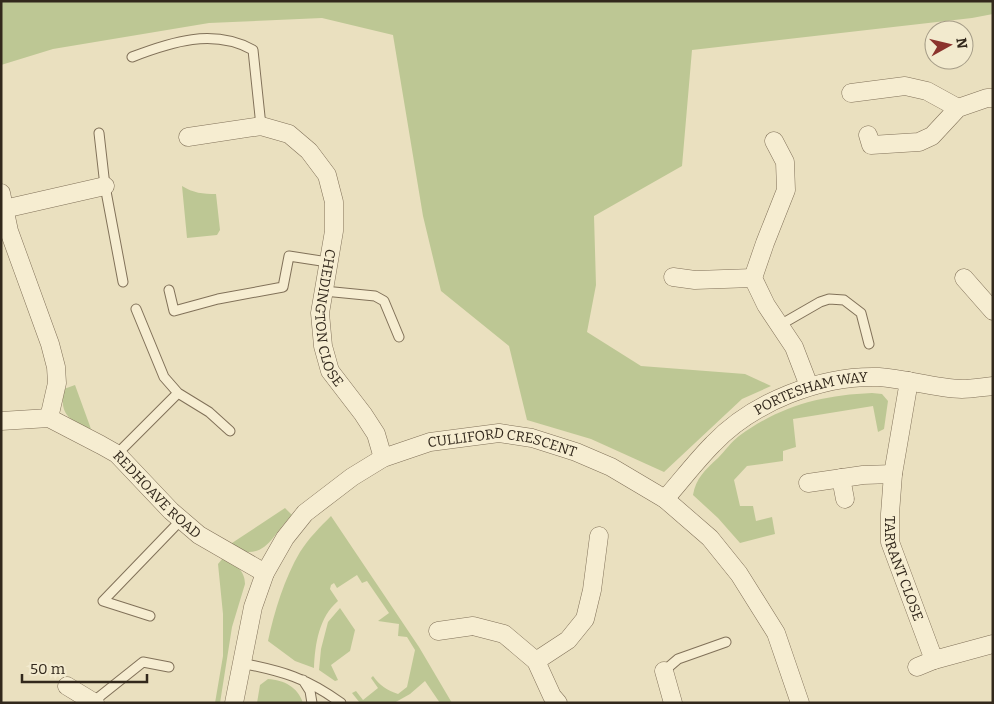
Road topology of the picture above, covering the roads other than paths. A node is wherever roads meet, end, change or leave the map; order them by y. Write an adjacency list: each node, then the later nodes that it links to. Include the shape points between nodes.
1 (132, 57): 5 (lane, via 183,40 212,39 244,45 253,50)
2 (851, 93): 4 (street, via 905,86 927,91)
3 (993, 98): 4 (street)
4 (958, 108): 7 (street, via 932,136 919,142 871,145)
5 (261, 126): 8 (street, CHEDINGTON CLOSE); 13 (street, CHEDINGTON CLOSE, via 288,134 309,151 327,175 334,202 334,231)
6 (99, 133): 10 (lane)
7 (868, 135)
8 (188, 137)
9 (774, 141): 15 (street, via 785,162 786,190)
10 (105, 186): 11 (street); 17 (lane)
11 (2, 201): 12 (street)
12 (5, 233): 29 (street, via 50,344 56,368 57,383)
13 (328, 262): 18 (lane, via 289,256 283,286 174,311); 19 (street, CHEDINGTON CLOSE)
14 (673, 277): 15 (street, via 695,280)
15 (753, 278): 22 (street)
16 (964, 278): 21 (street)
17 (122, 282)
18 (169, 290)
19 (324, 291): 23 (lane, via 375,296 384,301); 33 (street, CHEDINGTON CLOSE, via 320,313 323,346 330,370 376,434)
20 (136, 309): 28 (lane, via 164,377)
21 (993, 312)
22 (780, 325): 24 (lane, via 820,302 844,300 861,313); 26 (street, via 794,347)
23 (399, 337)
24 (869, 344)
25 (909, 381): 26 (street, PORTESHAM WAY, via 850,378); 27 (street, PORTESHAM WAY, via 962,389); 34 (street, TARRANT CLOSE)
26 (809, 386): 37 (street, PORTESHAM WAY, via 740,422 714,443)
27 (993, 386)
28 (178, 393): 31 (lane, via 209,412); 32 (lane)
29 (49, 418): 30 (street); 32 (street, REDHOAVE ROAD)
30 (1, 421)
31 (230, 431)
32 (117, 454): 39 (street, REDHOAVE ROAD)
33 (383, 458): 37 (street, CULLIFORD CRESCENT, via 430,442 499,433 532,438 576,452 611,467); 41 (street, CULLIFORD CRESCENT, via 352,477 306,513 285,538)
34 (893, 474): 35 (street); 46 (street, TARRANT CLOSE, via 890,542)
35 (842, 478): 36 (street); 38 (street)
36 (808, 483)
37 (665, 499): 60 (street, CULLIFORD CRESCENT, via 710,538 739,574 776,633)
38 (845, 499)
39 (181, 520): 41 (street, REDHOAVE ROAD, via 199,535); 42 (lane, via 103,601)
40 (599, 536): 47 (street, via 585,619 568,640)
41 (265, 573): 48 (street, CULLIFORD CRESCENT, via 252,607)
42 (150, 616)
43 (438, 631): 47 (street, via 474,626 504,634)
44 (726, 642): 51 (lane, via 678,659)
45 (993, 644): 46 (street)
46 (934, 660): 50 (street)
47 (536, 661): 58 (street)
48 (241, 663): 52 (lane, via 280,671); 55 (street, CULLIFORD CRESCENT)
49 (169, 667): 54 (lane, via 143,662)
50 (917, 667)
51 (664, 671): 59 (street)
52 (303, 680): 56 (lane, via 310,691); 57 (lane)
53 (67, 686): 54 (street)
54 (95, 702)
55 (234, 703)
56 (312, 703)
57 (341, 703)
58 (558, 703)
59 (673, 703)
60 (800, 703)

